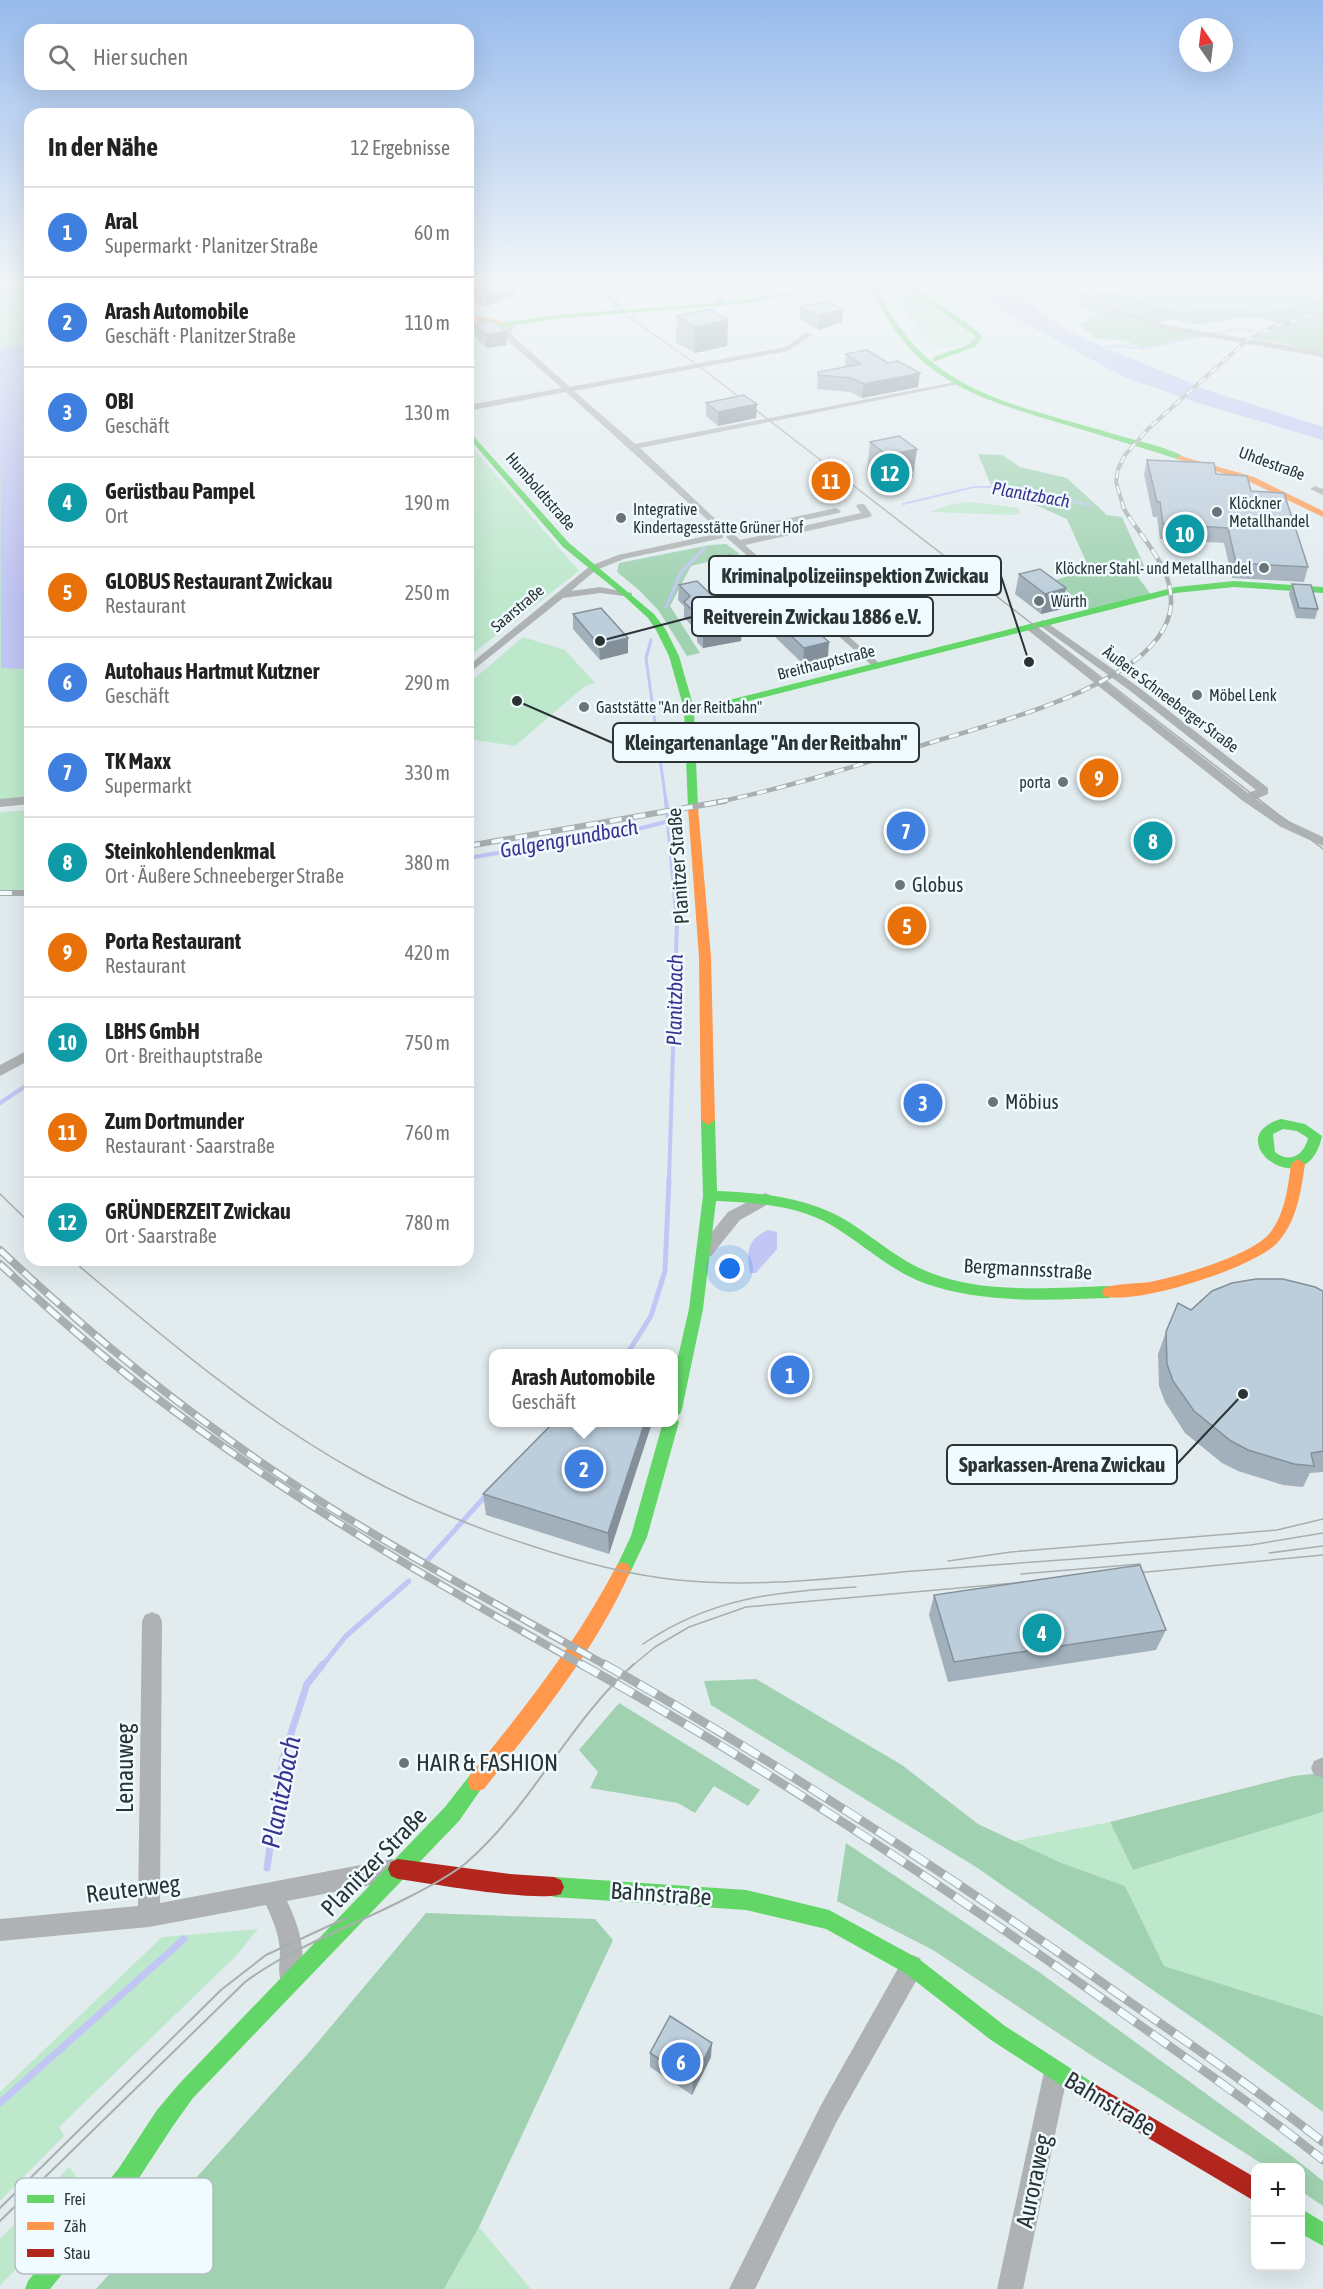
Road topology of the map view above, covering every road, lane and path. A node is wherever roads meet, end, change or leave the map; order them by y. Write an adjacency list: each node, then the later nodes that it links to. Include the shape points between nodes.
1 (563, 386): 6 (street)
2 (590, 386): 6 (street)
3 (947, 386): 9 (street)
4 (960, 386): 12 (main road, Uhdestraße, via 1002,403 1251,479)
5 (973, 386): 10 (main road, Uhdestraße, via 1257,474)
6 (568, 390): 7 (street); 9 (street)
7 (474, 407)
8 (474, 439): 14 (main road, Humboldtstraße, via 566,545)
9 (633, 447): 13 (street)
10 (1323, 502)
11 (866, 505): 13 (street, Saarstraße, via 867,515)
12 (1323, 514)
13 (729, 536): 14 (street, Saarstraße, via 621,557); 21 (street)
14 (593, 568): 16 (street, Saarstraße); 17 (main road, Planitzer Straße)
15 (1323, 590): 18 (main road, Breithauptstraße, via 1202,585)
16 (560, 595): 17 (street, Saarstraße, via 600,590); 20 (street, Saarstraße)
17 (628, 595): 22 (main road, Planitzer Straße, via 651,616 667,640)
18 (1043, 624): 19 (main road, Breithauptstraße); 23 (street, Äußere Schneeberger Straße, via 1264,791)
19 (1029, 627): 21 (main road, Breithauptstraße); 23 (street, Äußere Schneeberger Straße)
20 (474, 666)
21 (876, 666): 22 (main road, Breithauptstraße, via 725,704)
22 (689, 709): 31 (main road, Planitzer Straße, via 705,957)
23 (1247, 798): 26 (street, Äußere Schneeberger Straße, via 1284,824)
24 (24, 800): 25 (street)
25 (0, 802)
26 (1323, 842)
27 (24, 1057): 28 (street)
28 (0, 1071)
29 (1322, 1149): 30 (main road, via 1310,1163); 30 (main road, via 1320,1141 1302,1127 1281,1124 1266,1132 1267,1148)
30 (1298, 1164): 32 (main road, Bergmannsstraße, via 1292,1208 1271,1241 1236,1262 1192,1280 1125,1291 981,1290 941,1282 907,1267 832,1218 797,1203)
31 (710, 1196): 32 (main road, Bergmannsstraße); 33 (main road, Planitzer Straße)
32 (765, 1199): 33 (street, via 734,1216)
33 (705, 1252): 34 (main road, Planitzer Straße)
34 (678, 1391)
35 (670, 1427): 37 (main road, Planitzer Straße, via 639,1537 594,1625 508,1746 452,1814)
36 (152, 1621): 39 (street, Lenauweg)
37 (398, 1869): 38 (street, Reuterweg); 41 (main road, Bahnstraße, via 510,1884 746,1900 829,1920); 42 (main road, Planitzer Straße)
38 (272, 1894): 39 (street, Reuterweg); 42 (street, via 289,1927)
39 (149, 1916): 40 (street, Reuterweg)
40 (0, 1930)
41 (912, 1966): 43 (main road, Bahnstraße); 50 (street, via 829,2113)
42 (290, 1982): 44 (main road, Planitzer Straße, via 186,2091)
43 (1056, 2072): 45 (main road, Bahnstraße); 51 (street, Auroraweg)
44 (125, 2178)
45 (1251, 2188)
46 (1305, 2222): 47 (main road)
47 (1323, 2235)
48 (48, 2274): 49 (main road, Planitzer Straße)
49 (36, 2289)
50 (742, 2289)
51 (1010, 2289)

